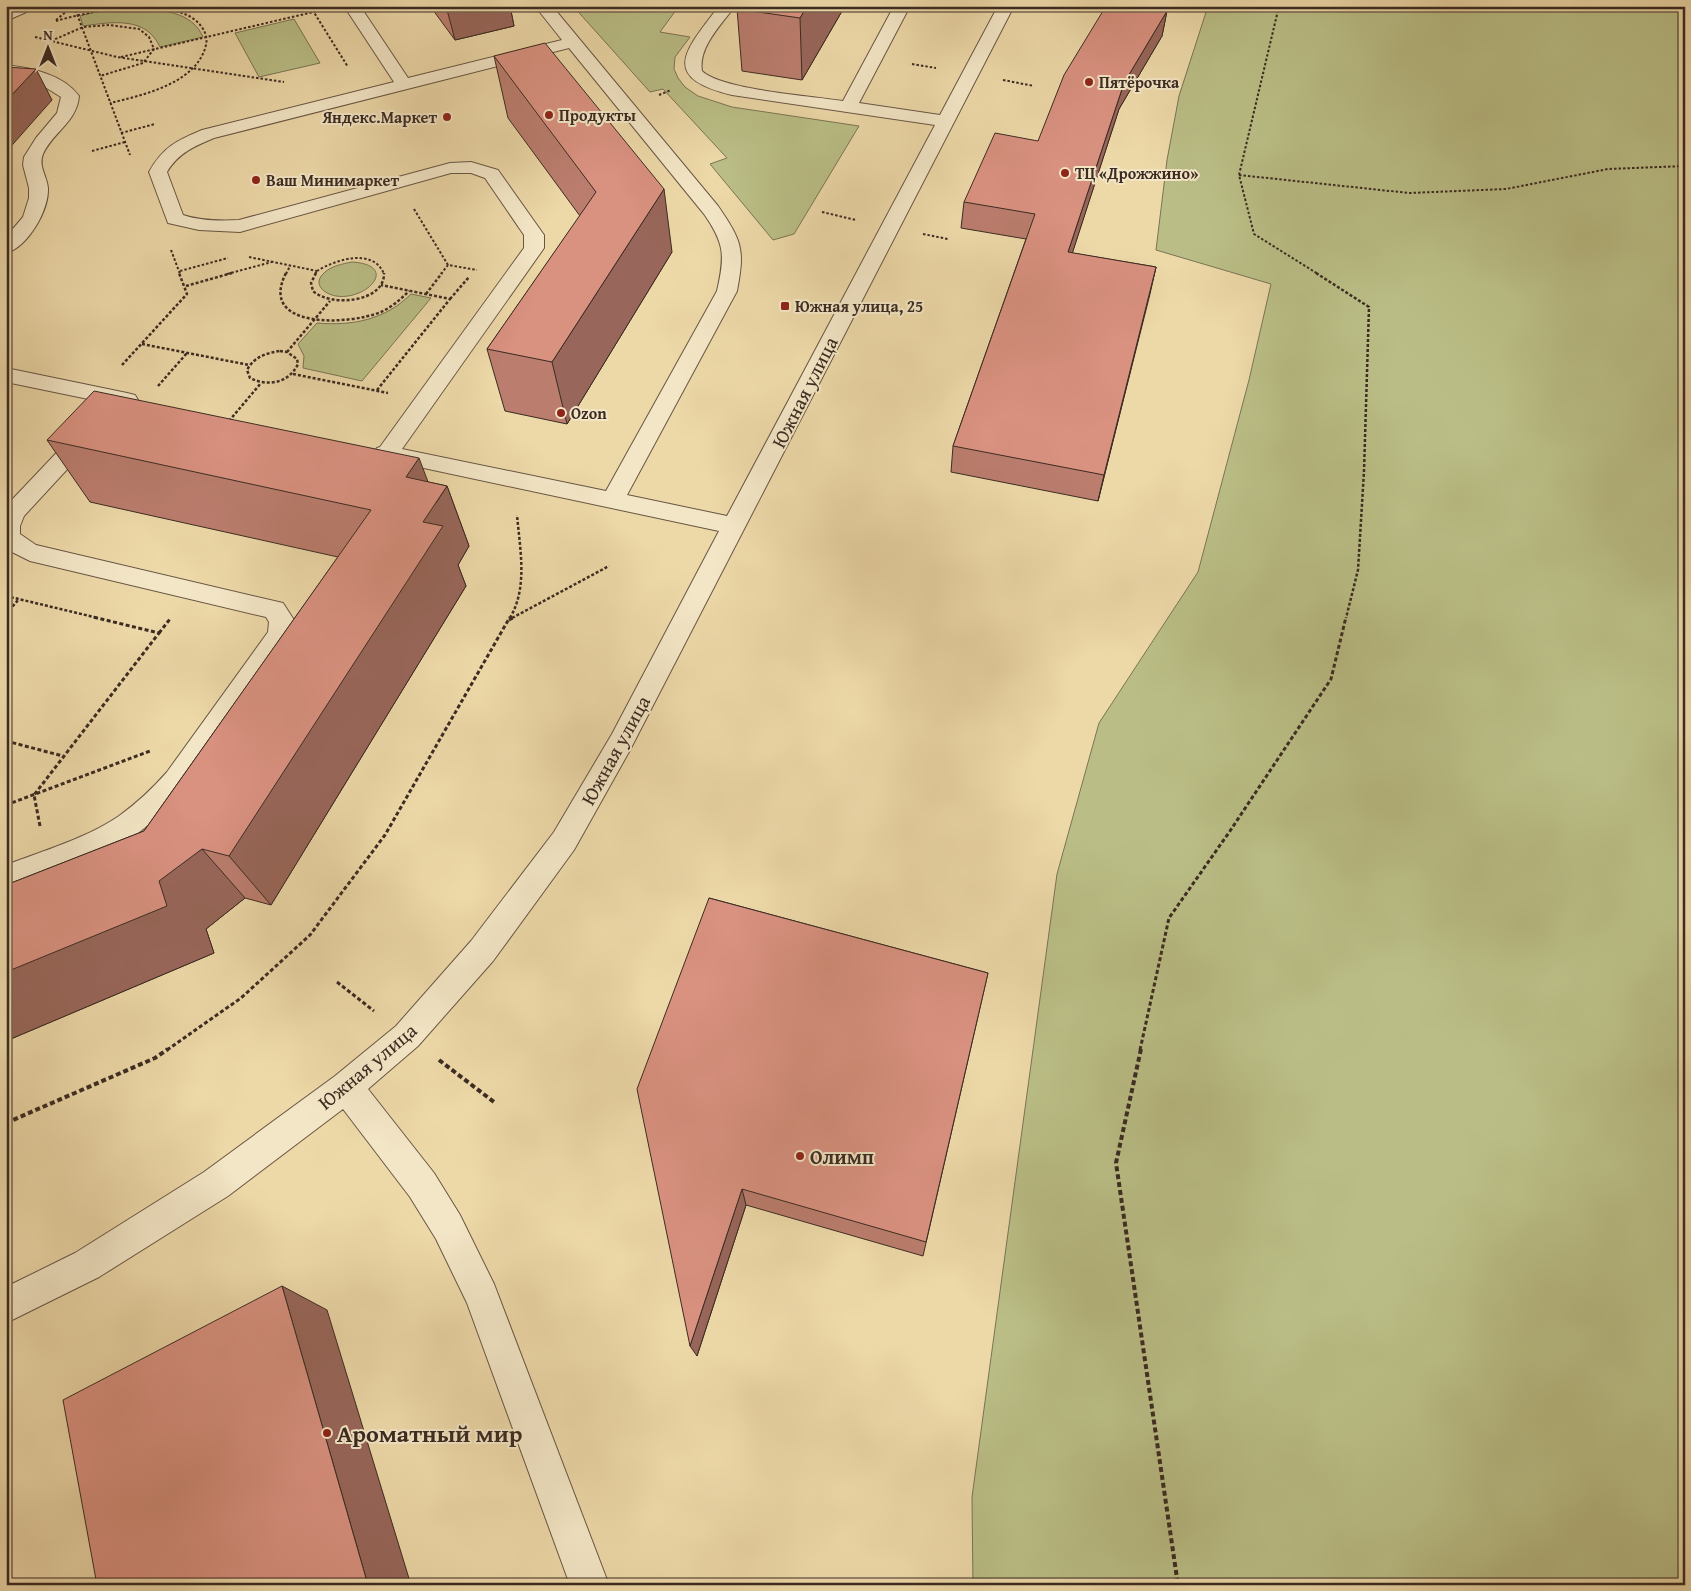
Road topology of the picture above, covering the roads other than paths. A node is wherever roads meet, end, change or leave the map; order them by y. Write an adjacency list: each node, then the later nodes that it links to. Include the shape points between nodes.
1 (27, 6): 7 (street)
2 (352, 6): 10 (street)
3 (543, 6): 8 (street)
4 (727, 6): 11 (street, via 692,61 694,71 703,79 732,90)
5 (902, 6): 11 (street)
6 (1006, 6): 12 (street, Южная улица)
7 (6, 16)
8 (573, 42): 10 (street); 15 (street, via 728,233 733,262 727,291)
9 (6, 70): 13 (street, via 51,81 70,96 71,101 67,114 32,157 40,190 38,205 30,221)
10 (404, 85): 15 (street, via 208,134 181,146 166,157 158,172 175,218 212,228 240,226 450,168 466,166 492,174 534,235 534,248 426,400 378,452)
11 (848, 106): 12 (street)
12 (946, 121): 16 (street, Южная улица)
13 (6, 247)
14 (6, 375): 17 (street, via 138,402 16,511 9,521 7,533 13,544 30,552 274,610 282,620 280,634 177,780 158,801 128,825)
15 (612, 501): 16 (street)
16 (734, 526): 18 (street, Южная улица, via 621,742 564,841 482,951 413,1029)
17 (6, 878)
18 (346, 1087): 19 (street, Южная улица, via 216,1184 87,1264); 20 (street, via 422,1186 448,1227 482,1296)
19 (6, 1306)
20 (590, 1585)

